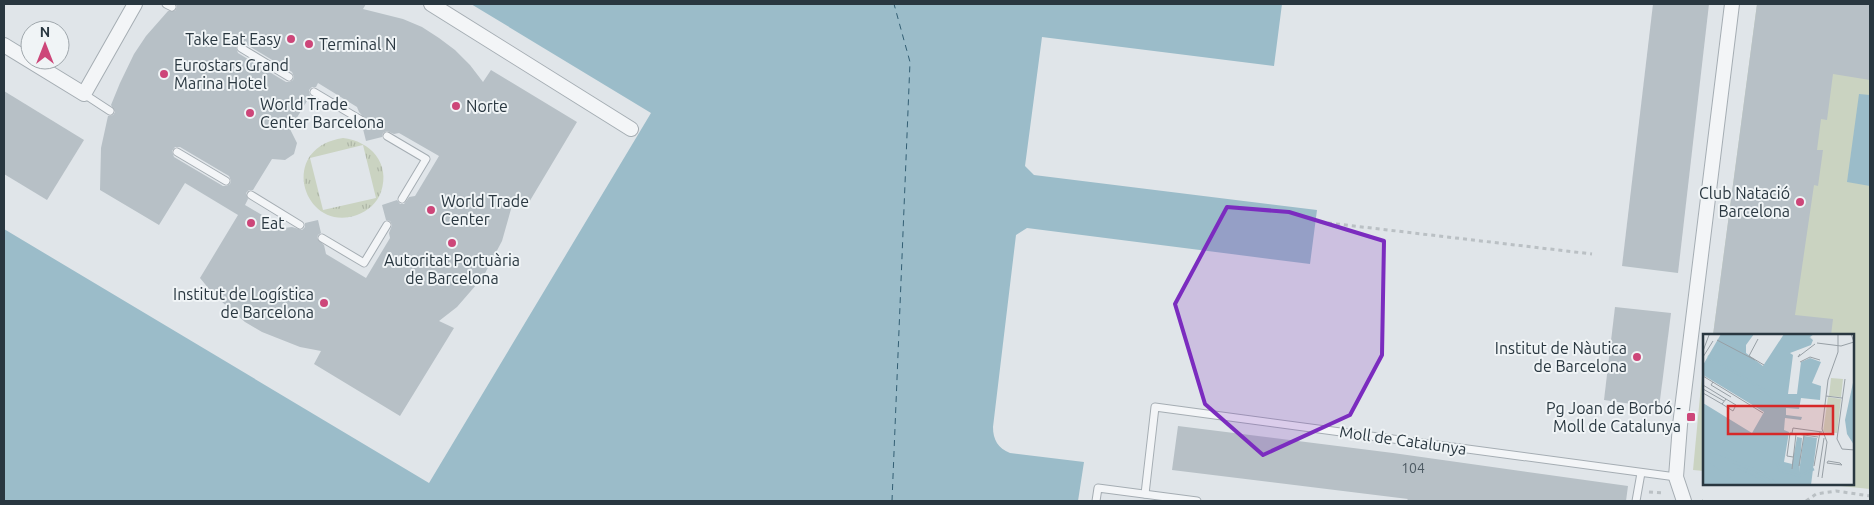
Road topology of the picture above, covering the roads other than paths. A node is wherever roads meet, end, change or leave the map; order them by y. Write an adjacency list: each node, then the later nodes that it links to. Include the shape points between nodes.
1 (136, 4): 8 (street)
2 (431, 4): 11 (street)
3 (1732, 4): 21 (street)
4 (4, 44): 8 (street)
5 (241, 48): 6 (lane)
6 (289, 77)
7 (314, 92): 10 (lane)
8 (84, 94): 9 (lane)
9 (110, 111)
10 (361, 120)
11 (631, 130)
12 (387, 136): 16 (lane, via 426,159)
13 (177, 152): 14 (lane)
14 (226, 181)
15 (251, 195): 17 (lane)
16 (402, 199)
17 (300, 225)
18 (387, 225): 19 (lane, via 364,263)
19 (322, 238)
20 (1641, 473): 21 (lane, Moll de Catalunya); 22 (lane, Moll de Catalunya, via 1155,407); 25 (lane)
21 (1676, 477): 26 (street)
22 (1145, 494): 23 (lane, via 1098,488); 24 (lane)
23 (1096, 501)
24 (1197, 501)
25 (1636, 501)
26 (1684, 501)

